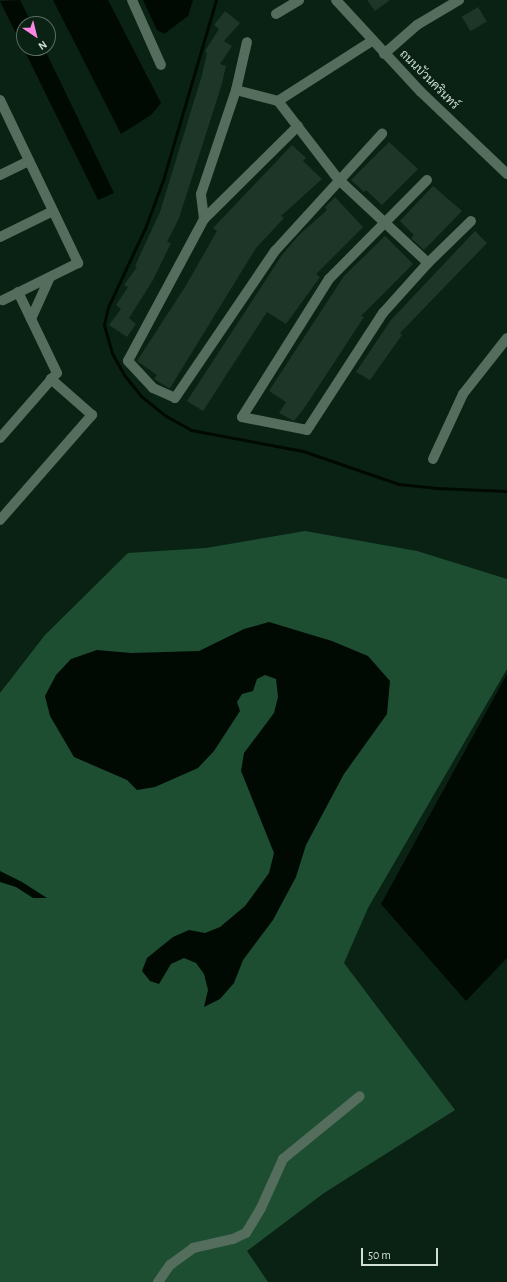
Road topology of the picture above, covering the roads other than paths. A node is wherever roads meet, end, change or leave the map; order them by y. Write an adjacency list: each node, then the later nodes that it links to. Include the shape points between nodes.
1 (132, 0): 9 (street)
2 (299, 0): 5 (street)
3 (336, 0): 6 (street, ถนนบัวนครินทร์)
4 (459, 0): 8 (street, via 417,25)
5 (276, 14)
6 (372, 41): 8 (street, ถนนบัวนครินทร์); 12 (street)
7 (247, 42): 10 (street)
8 (384, 54): 17 (street, ถนนบัวนครินทร์)
9 (161, 65)
10 (236, 90): 12 (street); 22 (street, via 201,194)
11 (0, 100): 13 (street)
12 (278, 101): 14 (street)
13 (2, 111): 16 (street)
14 (298, 126): 19 (street); 22 (street)
15 (382, 134): 19 (street)
16 (29, 161): 18 (street); 21 (street)
17 (507, 174)
18 (0, 175)
19 (338, 179): 22 (street, via 275,251 175,398 153,388 128,361); 24 (street)
20 (427, 180): 24 (street)
21 (53, 211): 25 (street); 27 (street, via 78,263)
22 (204, 219)
23 (471, 221): 26 (street)
24 (384, 222): 26 (street); 26 (street, via 329,279 242,417 307,430 383,313)
25 (0, 237)
26 (428, 263)
27 (50, 277): 28 (street); 30 (street)
28 (18, 292): 29 (street); 30 (street)
29 (3, 300)
30 (30, 319): 32 (street, via 57,373)
31 (507, 338): 34 (street, via 463,394)
32 (51, 379): 33 (street); 35 (street, via 92,415)
33 (0, 438)
34 (434, 459)
35 (0, 520)
36 (360, 1096): 37 (street, via 283,1159 261,1208 246,1233 233,1239 193,1248 170,1265)
37 (158, 1282)

